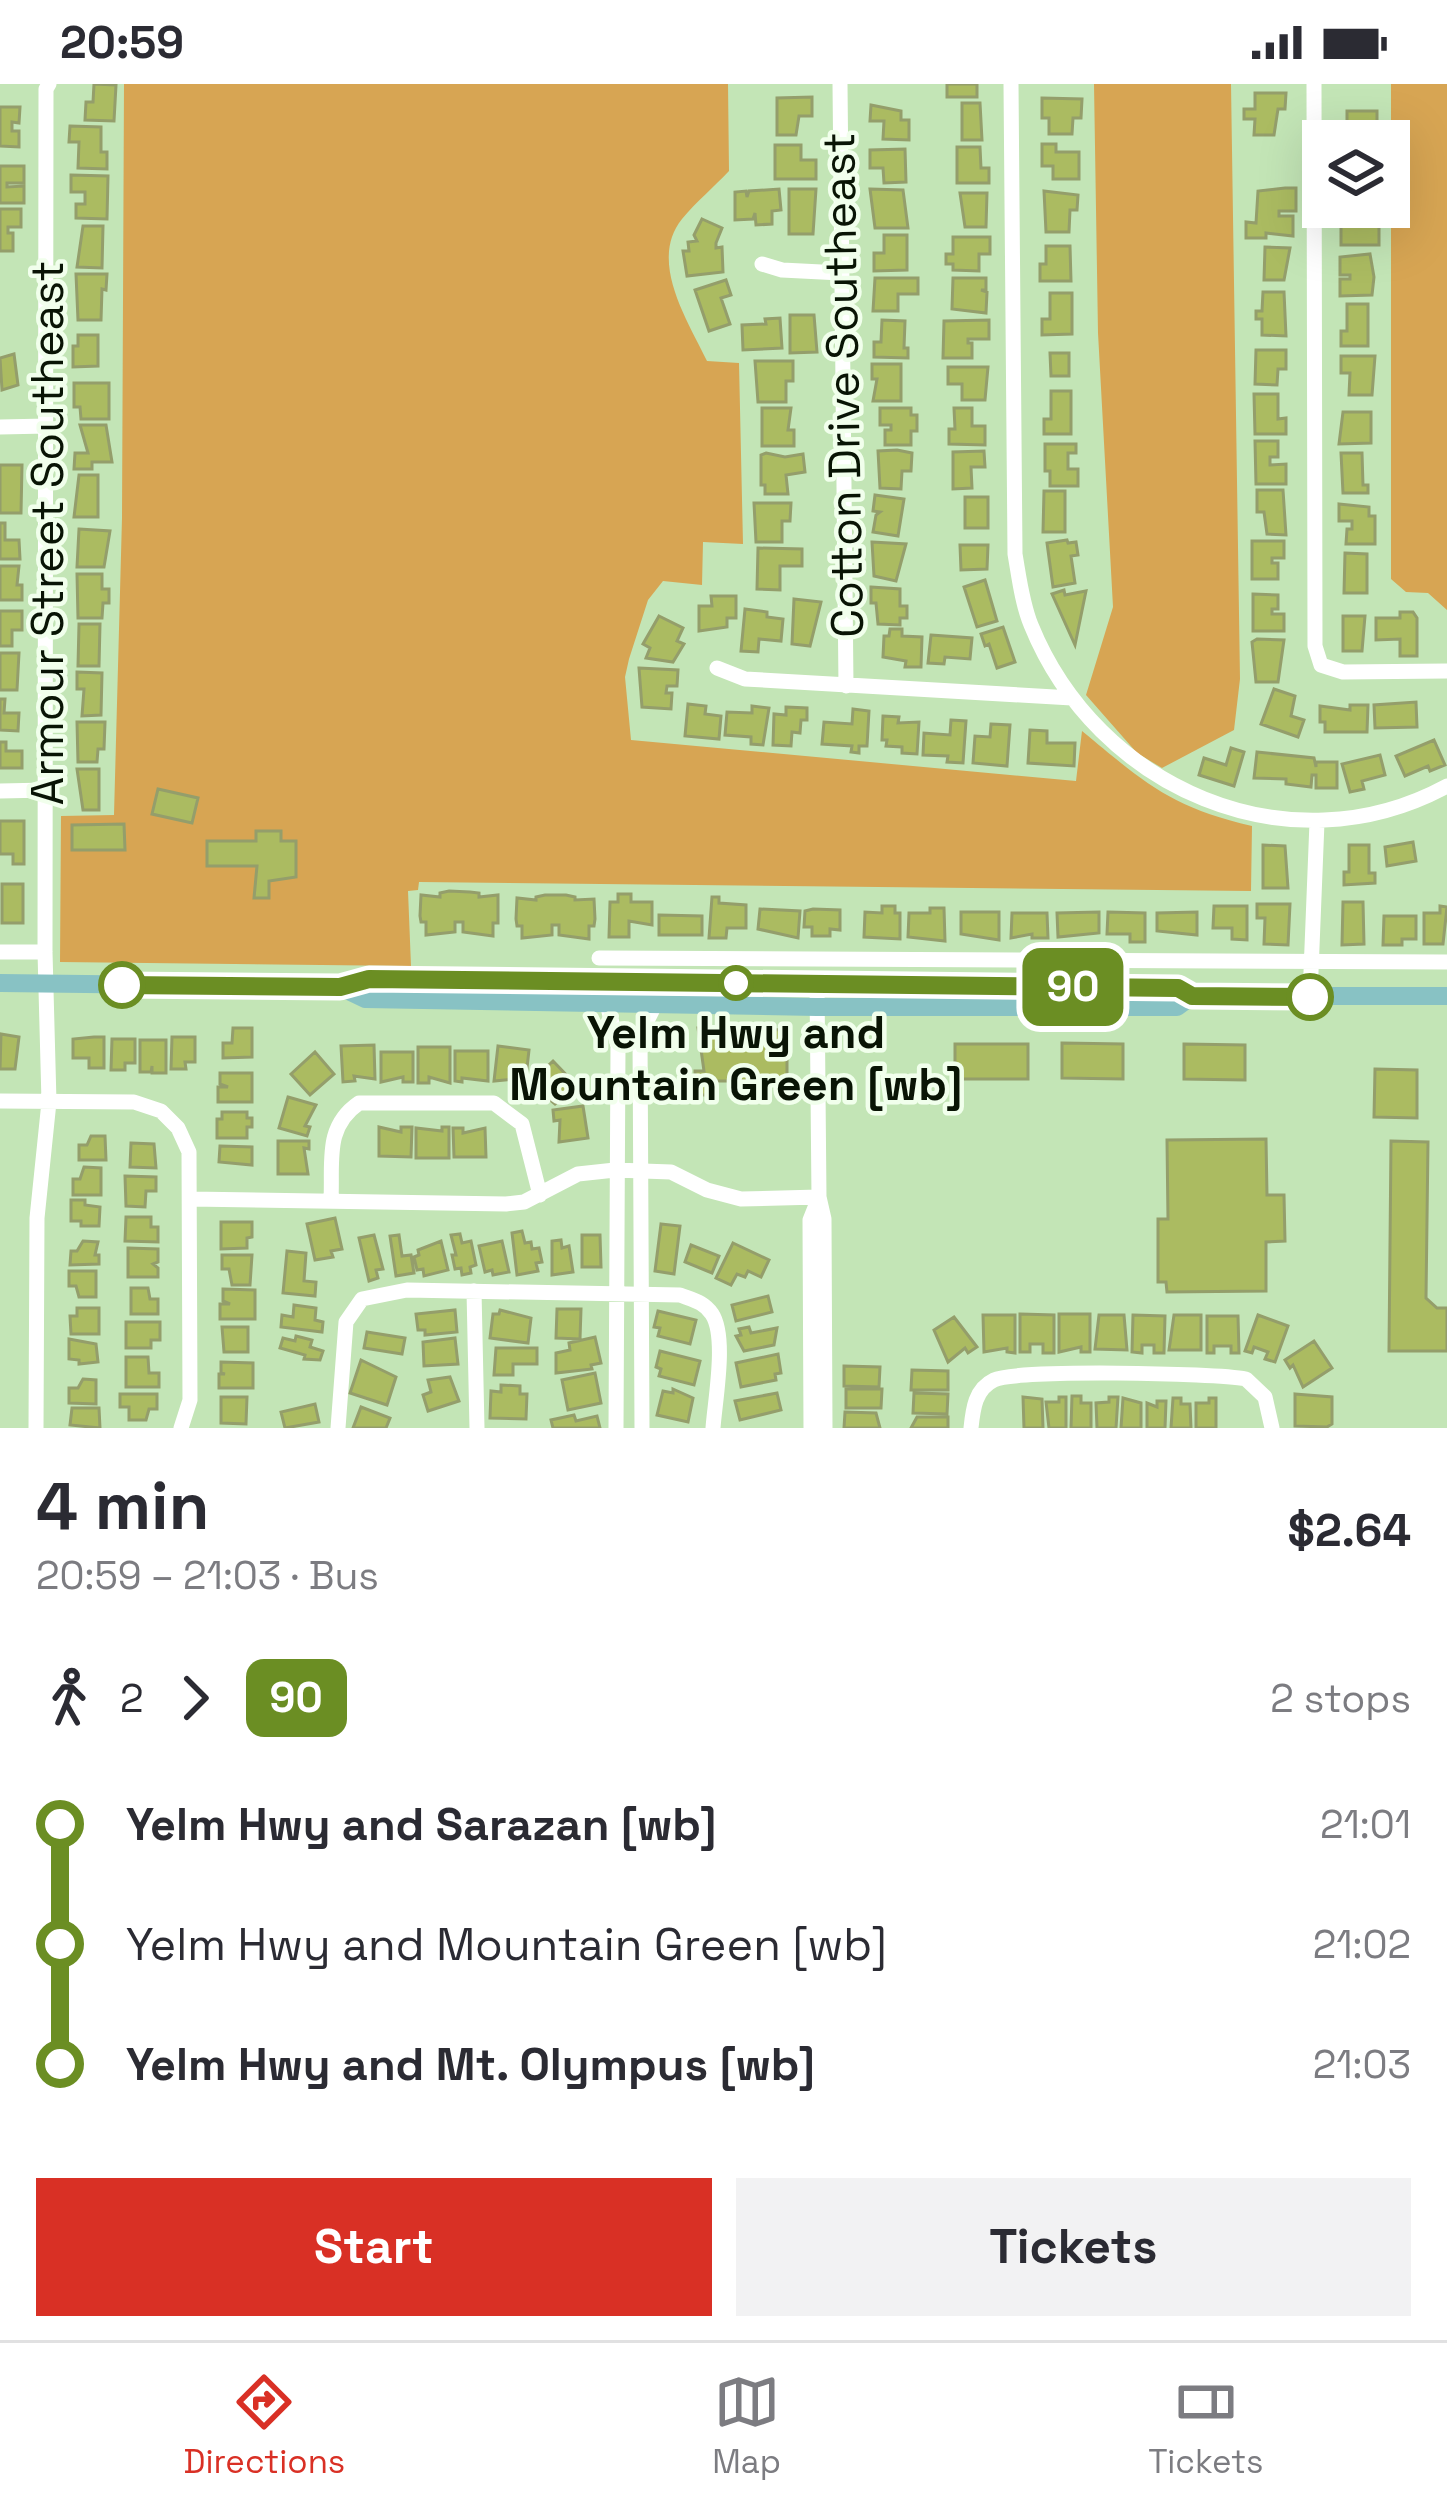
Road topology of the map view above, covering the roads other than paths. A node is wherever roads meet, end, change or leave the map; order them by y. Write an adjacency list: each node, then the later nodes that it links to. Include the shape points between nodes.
1 (49, 84): 7 (street, Armour Street Southeast)
2 (840, 84): 6 (street, Cotton Drive Southeast)
3 (1010, 84): 12 (street, via 1015,554 1030,624)
4 (1313, 84): 10 (street, via 1315,646 1321,665 1343,673)
5 (762, 264): 6 (street)
6 (841, 273): 11 (street, Cotton Drive Southeast)
7 (47, 426): 8 (street); 14 (street, Armour Street Southeast)
8 (0, 427)
9 (717, 668): 11 (street, via 746,679)
10 (1447, 671)
11 (846, 686): 12 (street)
12 (1072, 698): 16 (street, via 1148,773 1183,791)
13 (1447, 786): 16 (street, via 1381,812)
14 (48, 790): 15 (street); 18 (street, Armour Street Southeast)
15 (0, 791)
16 (1316, 822): 20 (street)
17 (0, 952): 18 (street)
18 (45, 952): 23 (street, Armour Street Southeast)
19 (599, 958): 20 (street)
20 (1310, 960): 21 (street); 28 (street)
21 (1447, 962)
22 (0, 983): 23 (main road)
23 (48, 983): 25 (main road); 33 (street, Armour Street Southeast)
24 (817, 986): 25 (main road, via 369,979); 26 (main road, via 1178,988); 31 (street)
25 (340, 987): 29 (main road, via 365,999)
26 (1192, 996): 28 (main road); 31 (main road, via 1177,1007)
27 (1447, 996): 28 (main road)
28 (1310, 997)
29 (607, 1004): 30 (main road); 34 (street, via 618,1046)
30 (655, 1005): 31 (main road); 35 (street, via 640,1035)
31 (817, 1007): 37 (street)
32 (0, 1101): 33 (street)
33 (49, 1102): 38 (street, via 134,1102 161,1111 189,1152); 43 (street, Armour Street Southeast, via 38,1218)
34 (615, 1170): 35 (street); 36 (street, via 578,1174); 41 (street)
35 (640, 1171): 37 (street, via 671,1172 728,1197); 42 (street)
36 (540, 1195): 39 (street, via 506,1204); 39 (street, via 522,1124 494,1103 359,1103 334,1131)
37 (819, 1197): 50 (street, via 810,1220); 51 (street)
38 (190, 1199): 39 (street); 44 (street, via 190,1400)
39 (331, 1201)
40 (475, 1291): 41 (street); 45 (street, via 362,1299 346,1322); 46 (street)
41 (617, 1294): 42 (street); 47 (street)
42 (642, 1294): 48 (street); 49 (street, via 680,1295 715,1318)
43 (36, 1428)
44 (181, 1428)
45 (338, 1428)
46 (477, 1428)
47 (616, 1428)
48 (641, 1428)
49 (713, 1428)
50 (811, 1428)
51 (825, 1428)
52 (971, 1428): 53 (street, via 980,1392 1003,1377 1040,1375 1232,1376 1261,1390)
53 (1272, 1428)

